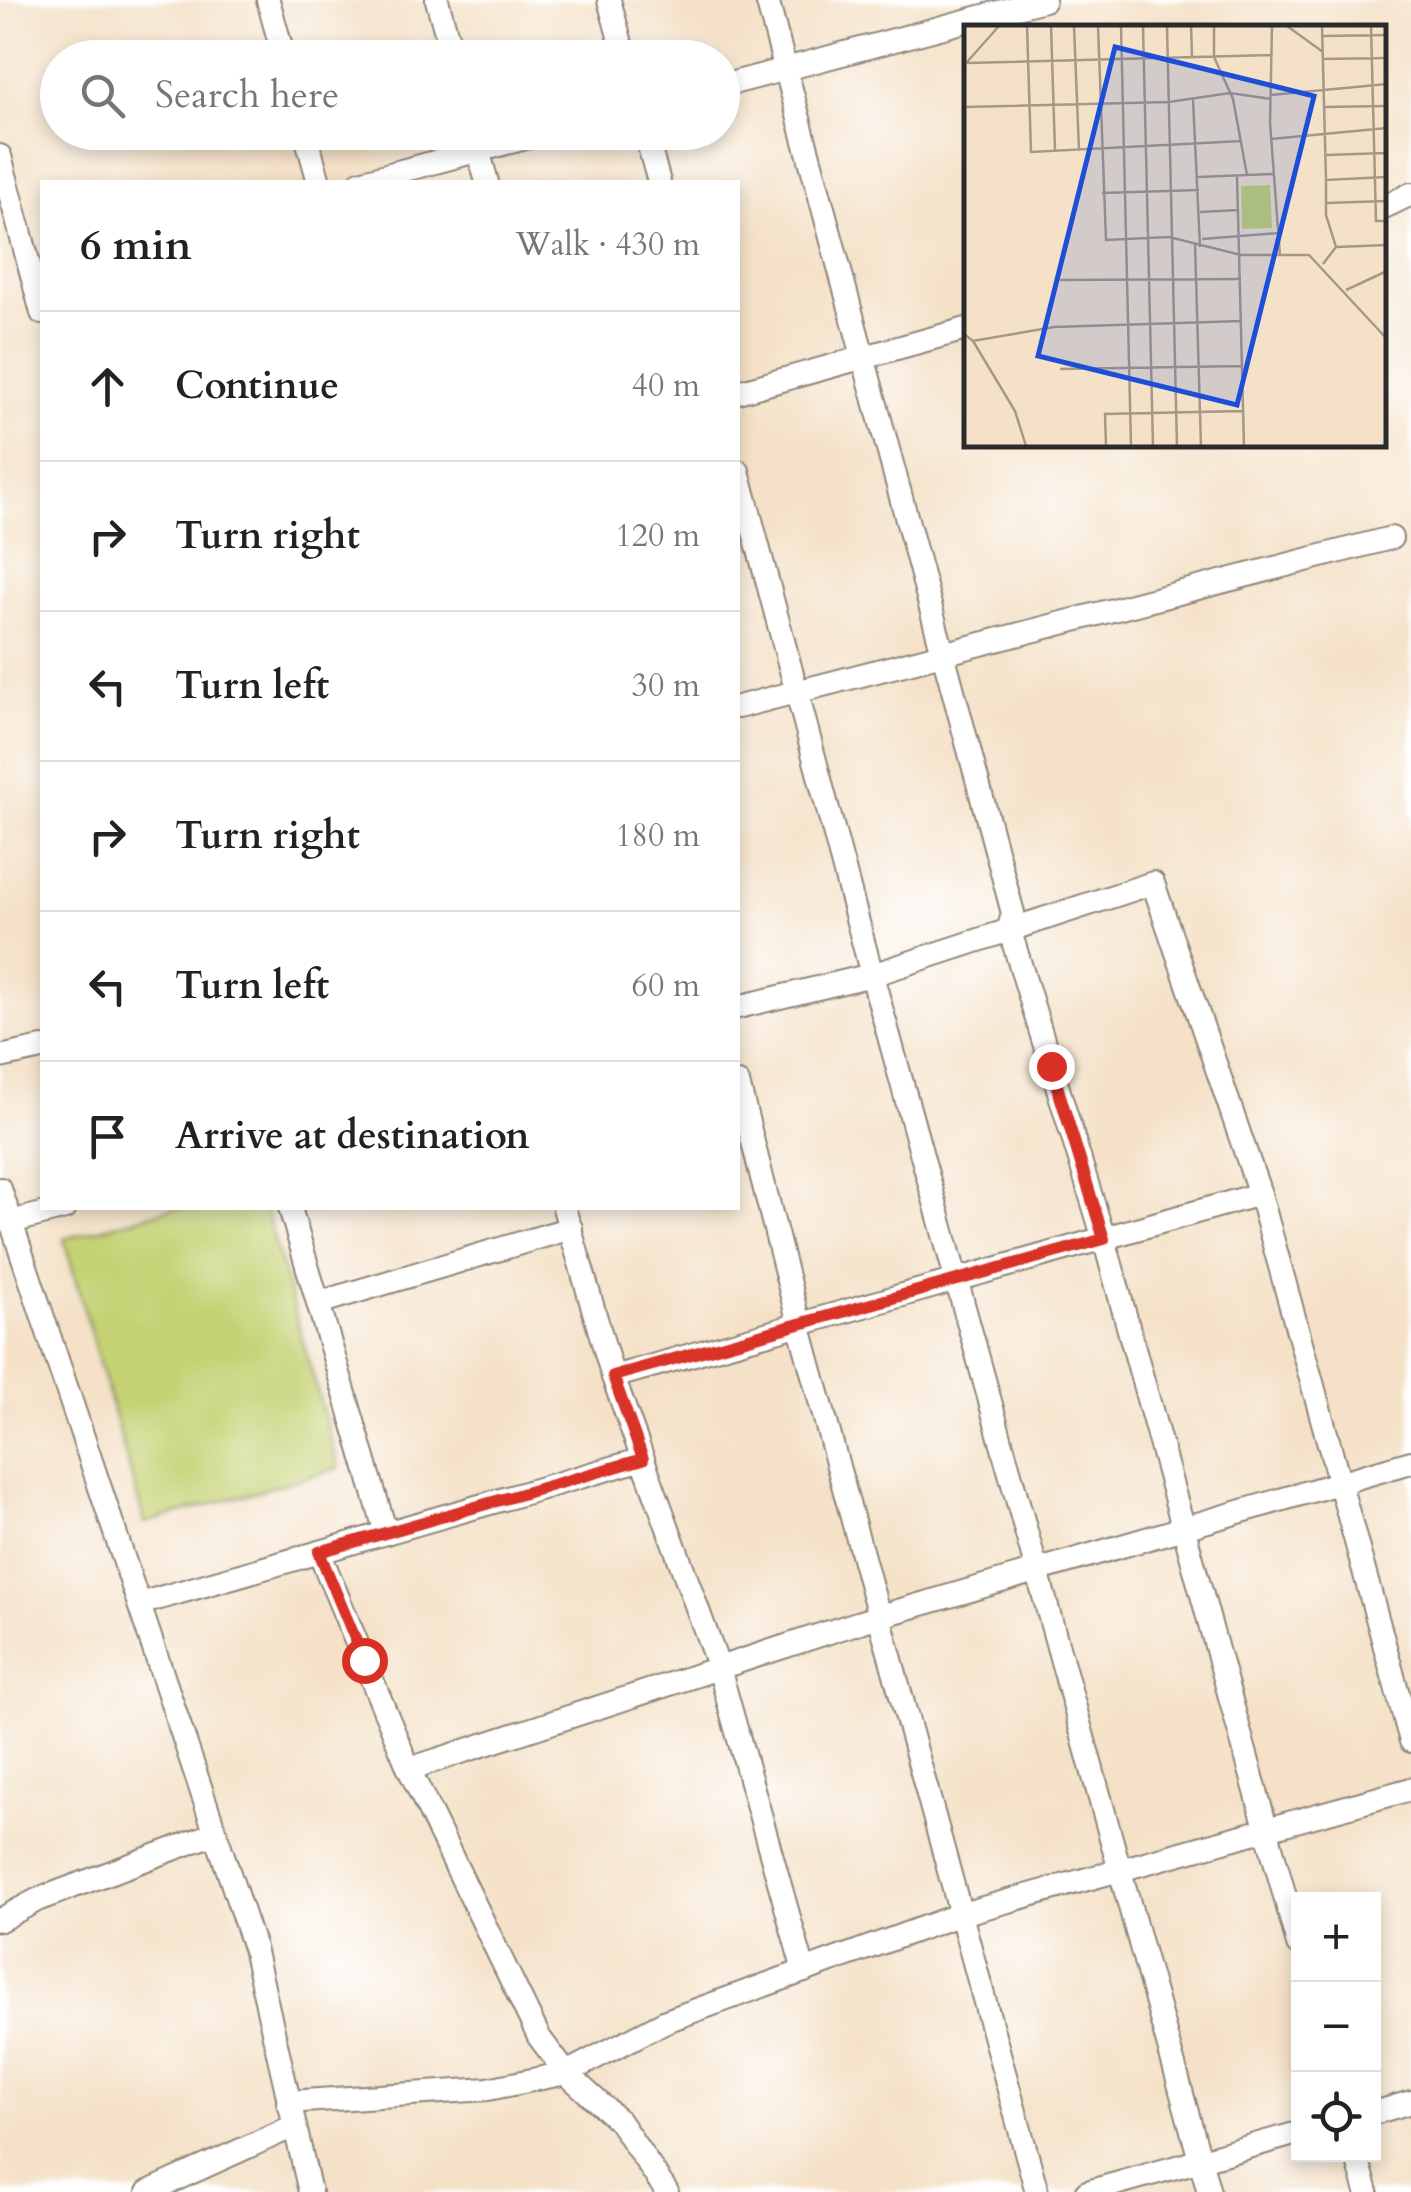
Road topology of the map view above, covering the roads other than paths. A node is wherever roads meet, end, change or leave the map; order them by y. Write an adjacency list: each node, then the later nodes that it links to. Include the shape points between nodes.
1 (268, 0): 6 (street)
2 (437, 0): 7 (street)
3 (609, 0): 8 (street)
4 (767, 0): 9 (street)
5 (1044, 0): 9 (street)
6 (279, 40)
7 (447, 40)
8 (620, 40)
9 (786, 69): 10 (street); 25 (street)
10 (740, 81)
11 (310, 150): 16 (street)
12 (453, 150): 17 (street)
13 (478, 150): 18 (street)
14 (650, 150): 19 (street)
15 (0, 156): 22 (street)
16 (318, 180)
17 (366, 180)
18 (486, 180)
19 (658, 180)
20 (1411, 194): 21 (street)
21 (1386, 205)
22 (37, 269): 23 (street)
23 (40, 295)
24 (964, 331): 25 (street)
25 (864, 356): 26 (street); 29 (street)
26 (740, 391)
27 (740, 478): 30 (street)
28 (1391, 538): 29 (street)
29 (944, 654): 30 (street); 32 (street, via 1012,913)
30 (797, 692): 31 (street); 33 (street)
31 (740, 707)
32 (1009, 928): 33 (street); 39 (street, via 1153,883); 44 (street)
33 (872, 975): 34 (street); 45 (street)
34 (740, 1007)
35 (40, 1048): 36 (street)
36 (0, 1057)
37 (740, 1090): 47 (street)
38 (0, 1188): 43 (street)
39 (1260, 1194): 44 (street); 51 (street)
40 (57, 1210): 43 (street)
41 (291, 1210): 46 (street)
42 (568, 1218): 46 (street); 48 (street)
43 (11, 1222): 56 (street)
44 (1104, 1239): 45 (street); 52 (street)
45 (957, 1280): 47 (street); 55 (street)
46 (318, 1304): 53 (street)
47 (799, 1324): 48 (street); 57 (street)
48 (613, 1376): 49 (street)
49 (643, 1459): 53 (street); 58 (street)
50 (1411, 1462): 51 (street)
51 (1340, 1482): 52 (street); 59 (street)
52 (1184, 1528): 55 (street); 62 (street)
53 (386, 1533): 54 (street)
54 (319, 1552): 56 (street); 60 (street)
55 (1038, 1570): 57 (street); 64 (street)
56 (139, 1604): 63 (street)
57 (878, 1617): 58 (street); 65 (street)
58 (718, 1668): 60 (street); 68 (street)
59 (1411, 1741)
60 (409, 1769): 69 (street, via 539,2037)
61 (1411, 1789): 62 (street)
62 (1267, 1829): 64 (street); 66 (street)
63 (216, 1833): 67 (street, via 36,1900); 70 (street, via 254,1948)
64 (1120, 1870): 65 (street); 75 (street)
65 (958, 1915): 68 (street); 80 (street)
66 (1291, 1918)
67 (0, 1920)
68 (804, 1970): 69 (street, via 666,2020)
69 (566, 2073): 70 (street, via 488,2089); 79 (street, via 619,2121)
70 (288, 2102): 73 (street)
71 (1411, 2102): 72 (street)
72 (1381, 2110)
73 (294, 2126): 77 (street); 78 (street)
74 (1291, 2136): 75 (street)
75 (1200, 2161): 81 (street); 82 (street)
76 (1358, 2162): 83 (street)
77 (148, 2192)
78 (310, 2192)
79 (666, 2192)
80 (1037, 2192)
81 (1087, 2192)
82 (1209, 2192)
83 (1367, 2192)

